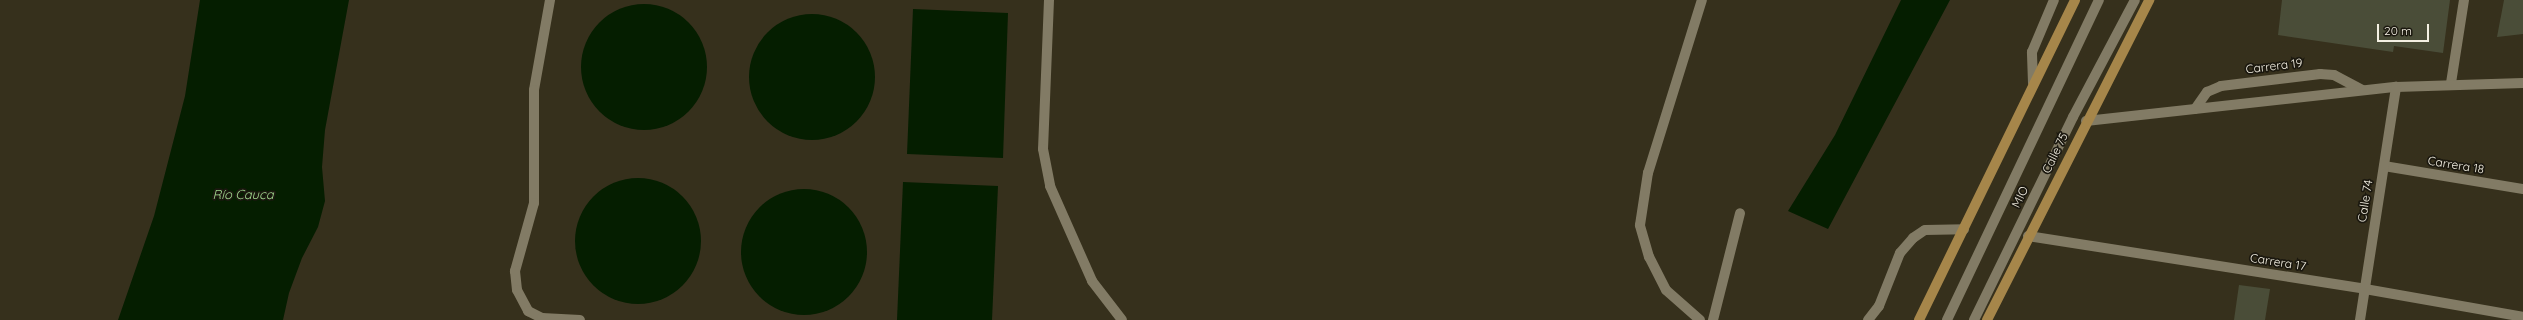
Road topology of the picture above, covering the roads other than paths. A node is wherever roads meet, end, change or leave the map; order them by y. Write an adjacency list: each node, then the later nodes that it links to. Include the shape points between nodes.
1 (550, 0): 24 (street, via 534,90 534,203 515,271 517,290 528,310 542,318)
2 (1049, 0): 25 (street, via 1043,149 1050,186 1092,281)
3 (1702, 0): 26 (street, via 1648,173 1640,225 1649,257 1666,290)
4 (2054, 0): 10 (street, via 2032,52)
5 (2075, 0): 10 (main road)
6 (2099, 0): 30 (street, MIO)
7 (2135, 0): 31 (street, MIO, via 2073,117)
8 (2149, 0): 16 (main road, Calle 75)
9 (2464, 0): 12 (street)
10 (2033, 83): 20 (main road)
11 (2523, 83): 12 (street)
12 (2451, 84): 13 (street)
13 (2396, 87): 14 (street); 17 (street, Calle 74)
14 (2362, 90): 15 (street); 15 (street, Carrera 19, via 2334,75 2320,74 2221,86 2207,92)
15 (2195, 109): 16 (street)
16 (2086, 121): 21 (main road, Calle 75)
17 (2384, 166): 18 (street, Carrera 18); 22 (street, Calle 74)
18 (2523, 189)
19 (1740, 212): 27 (street)
20 (1964, 229): 28 (street, via 1925,230 1913,238 1900,253 1879,306); 29 (main road)
21 (2028, 236): 22 (street, Carrera 17); 32 (main road, Calle 75)
22 (2365, 289): 23 (street, Carrera 17); 33 (street, Calle 74)
23 (2523, 317)
24 (580, 320)
25 (1122, 320)
26 (1700, 320)
27 (1713, 320)
28 (1868, 320)
29 (1919, 320)
30 (1947, 320)
31 (1974, 320)
32 (1987, 320)
33 (2360, 320)

